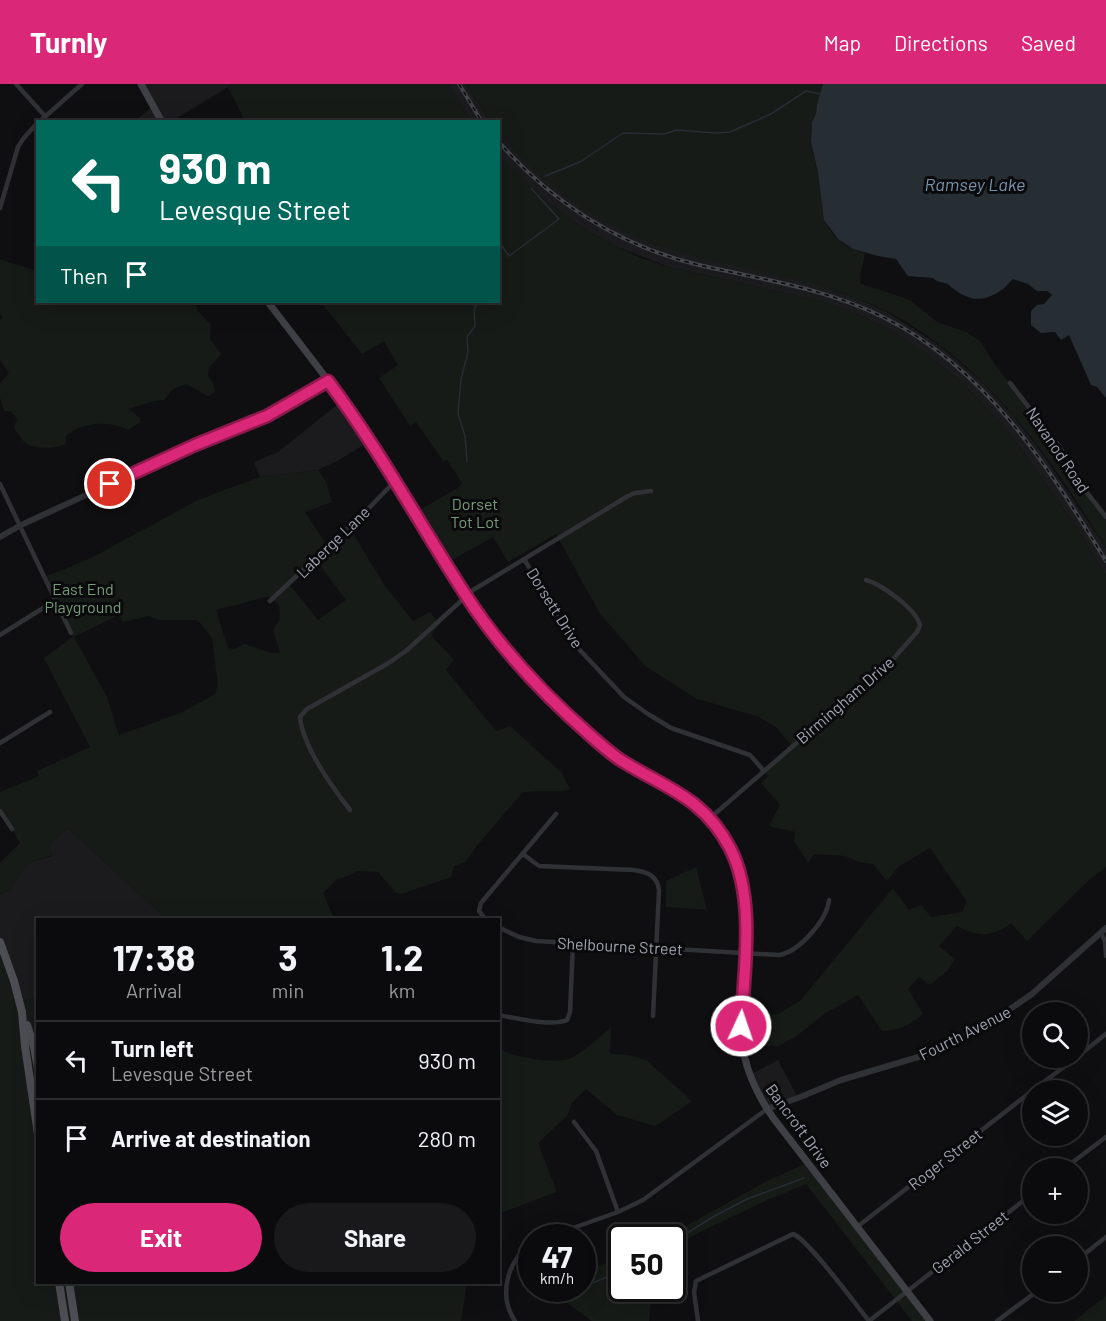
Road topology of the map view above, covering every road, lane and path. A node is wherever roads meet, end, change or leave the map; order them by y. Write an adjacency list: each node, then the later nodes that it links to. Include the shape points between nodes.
1 (16, 84): 4 (street)
2 (82, 84): 4 (street)
3 (141, 84): 6 (main road)
4 (45, 116): 5 (street)
5 (40, 120)
6 (161, 120)
7 (36, 124): 8 (street, via 18,147)
8 (0, 208)
9 (269, 303): 10 (main road, Bancroft Drive)
10 (328, 381): 12 (main road, Bancroft Drive); 16 (street, via 267,416)
11 (1010, 383): 15 (street, Navanod Road, via 1059,446)
12 (395, 481): 20 (main road, Bancroft Drive); 22 (street, Laberge Lane)
13 (0, 484): 16 (street)
14 (651, 491): 18 (street, via 628,496)
15 (1106, 517)
16 (21, 525): 17 (street); 21 (street)
17 (0, 537)
18 (525, 559): 20 (street); 27 (street, Dorsett Drive, via 577,647 624,697 671,728 750,756)
19 (866, 580): 27 (street, Birmingham Drive, via 882,587 915,614 918,629 878,676)
20 (466, 596): 28 (street, via 406,651 307,709 300,717 313,752); 31 (main road, Bancroft Drive, via 528,673 584,729 617,757 686,797)
21 (56, 600): 23 (street); 24 (street)
22 (270, 601)
23 (71, 633)
24 (0, 635)
25 (50, 712): 26 (street)
26 (0, 743)
27 (764, 771): 31 (street, Birmingham Drive)
28 (350, 810)
29 (0, 811): 32 (street)
30 (556, 814): 33 (street)
31 (710, 818): 41 (main road, Bancroft Drive, via 729,846 742,880 746,915)
32 (12, 829)
33 (523, 854): 35 (street, via 480,903 479,911); 40 (street, via 539,866 649,873 658,882 659,890)
34 (829, 900): 41 (street, Shelbourne Street, via 826,913 796,949 779,955)
35 (484, 918)
36 (500, 928): 39 (street, Shelbourne Street, via 527,940)
37 (1103, 930): 42 (street); 52 (street, Fourth Avenue, via 1032,994 984,1027 925,1055 841,1080)
38 (0, 942): 43 (main road)
39 (573, 942): 40 (street, Shelbourne Street); 44 (street, via 567,1020)
40 (656, 948): 41 (street, Shelbourne Street); 45 (street)
41 (744, 953): 52 (main road, Bancroft Drive, via 743,1047 749,1075)
42 (1106, 956)
43 (22, 1012): 48 (main road); 53 (main road)
44 (500, 1015)
45 (653, 1016)
46 (1106, 1034): 47 (street, Roger Street)
47 (1088, 1048)
48 (36, 1058)
49 (1062, 1068): 50 (street, Roger Street)
50 (1047, 1080)
51 (1022, 1100): 60 (street, Roger Street)
52 (767, 1109): 58 (street, via 651,1195); 60 (main road, Bancroft Drive)
53 (36, 1120)
54 (574, 1122): 58 (street, via 596,1151)
55 (1106, 1137): 56 (street)
56 (1078, 1158)
57 (1022, 1202): 66 (street, Gerald Street)
58 (618, 1212): 59 (street)
59 (584, 1224)
60 (857, 1227): 66 (main road, Bancroft Drive)
61 (1106, 1237): 62 (street)
62 (1088, 1251)
63 (518, 1256): 70 (street, via 510,1271 507,1304)
64 (59, 1284): 68 (main road)
65 (69, 1284): 69 (main road)
66 (907, 1291): 72 (street, Gerald Street); 73 (main road, Bancroft Drive)
67 (1023, 1302): 74 (street)
68 (65, 1321)
69 (75, 1321)
70 (515, 1321)
71 (698, 1321): 72 (street, via 696,1281 793,1234 800,1237)
72 (869, 1321)
73 (930, 1321)
74 (997, 1321)

